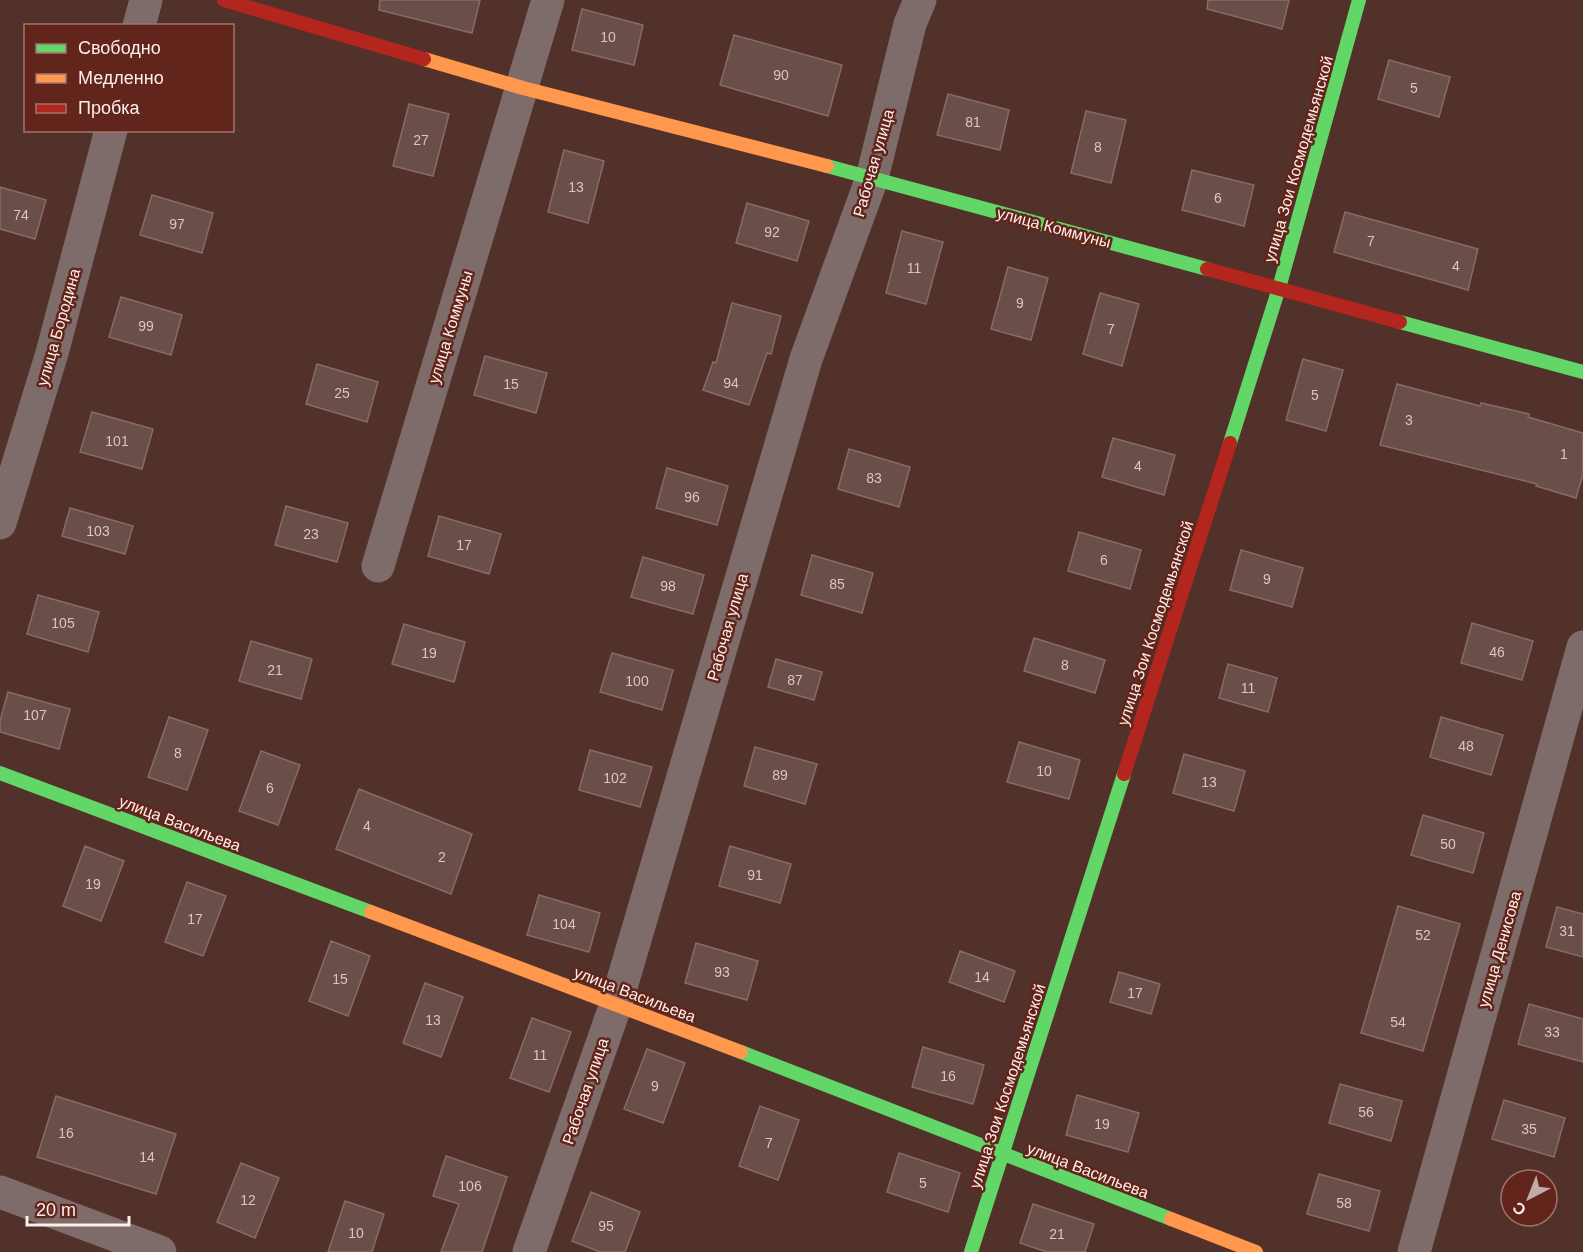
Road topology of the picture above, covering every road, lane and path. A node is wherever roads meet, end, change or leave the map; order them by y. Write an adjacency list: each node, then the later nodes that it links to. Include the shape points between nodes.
1 (146, 0): 6 (street)
2 (224, 0): 7 (street, улица Коммуны)
3 (548, 0): 7 (street, улица Коммуны)
4 (920, 0): 9 (street, Рабочая улица, via 910,24)
5 (1359, 0): 10 (street, улица Зои Космодемьянской)
6 (140, 24)
7 (523, 88): 9 (street, улица Коммуны); 13 (street, улица Коммуны)
8 (110, 132): 12 (street, улица Бородина, via 52,353)
9 (872, 178): 10 (street, улица Коммуны); 16 (street, Рабочая улица, via 806,359)
10 (1279, 288): 11 (street, улица Коммуны); 17 (street, улица Зои Космодемьянской)
11 (1583, 372)
12 (0, 523)
13 (378, 566)
14 (1583, 647): 23 (street, улица Денисова)
15 (0, 773): 16 (street, улица Васильева)
16 (616, 1004): 17 (street, улица Васильева); 20 (street, Рабочая улица)
17 (1002, 1155): 21 (street, улица Зои Космодемьянской); 22 (street, улица Васильева)
18 (0, 1192): 19 (street)
19 (160, 1252)
20 (529, 1252)
21 (971, 1252)
22 (1256, 1252)
23 (1414, 1252)

